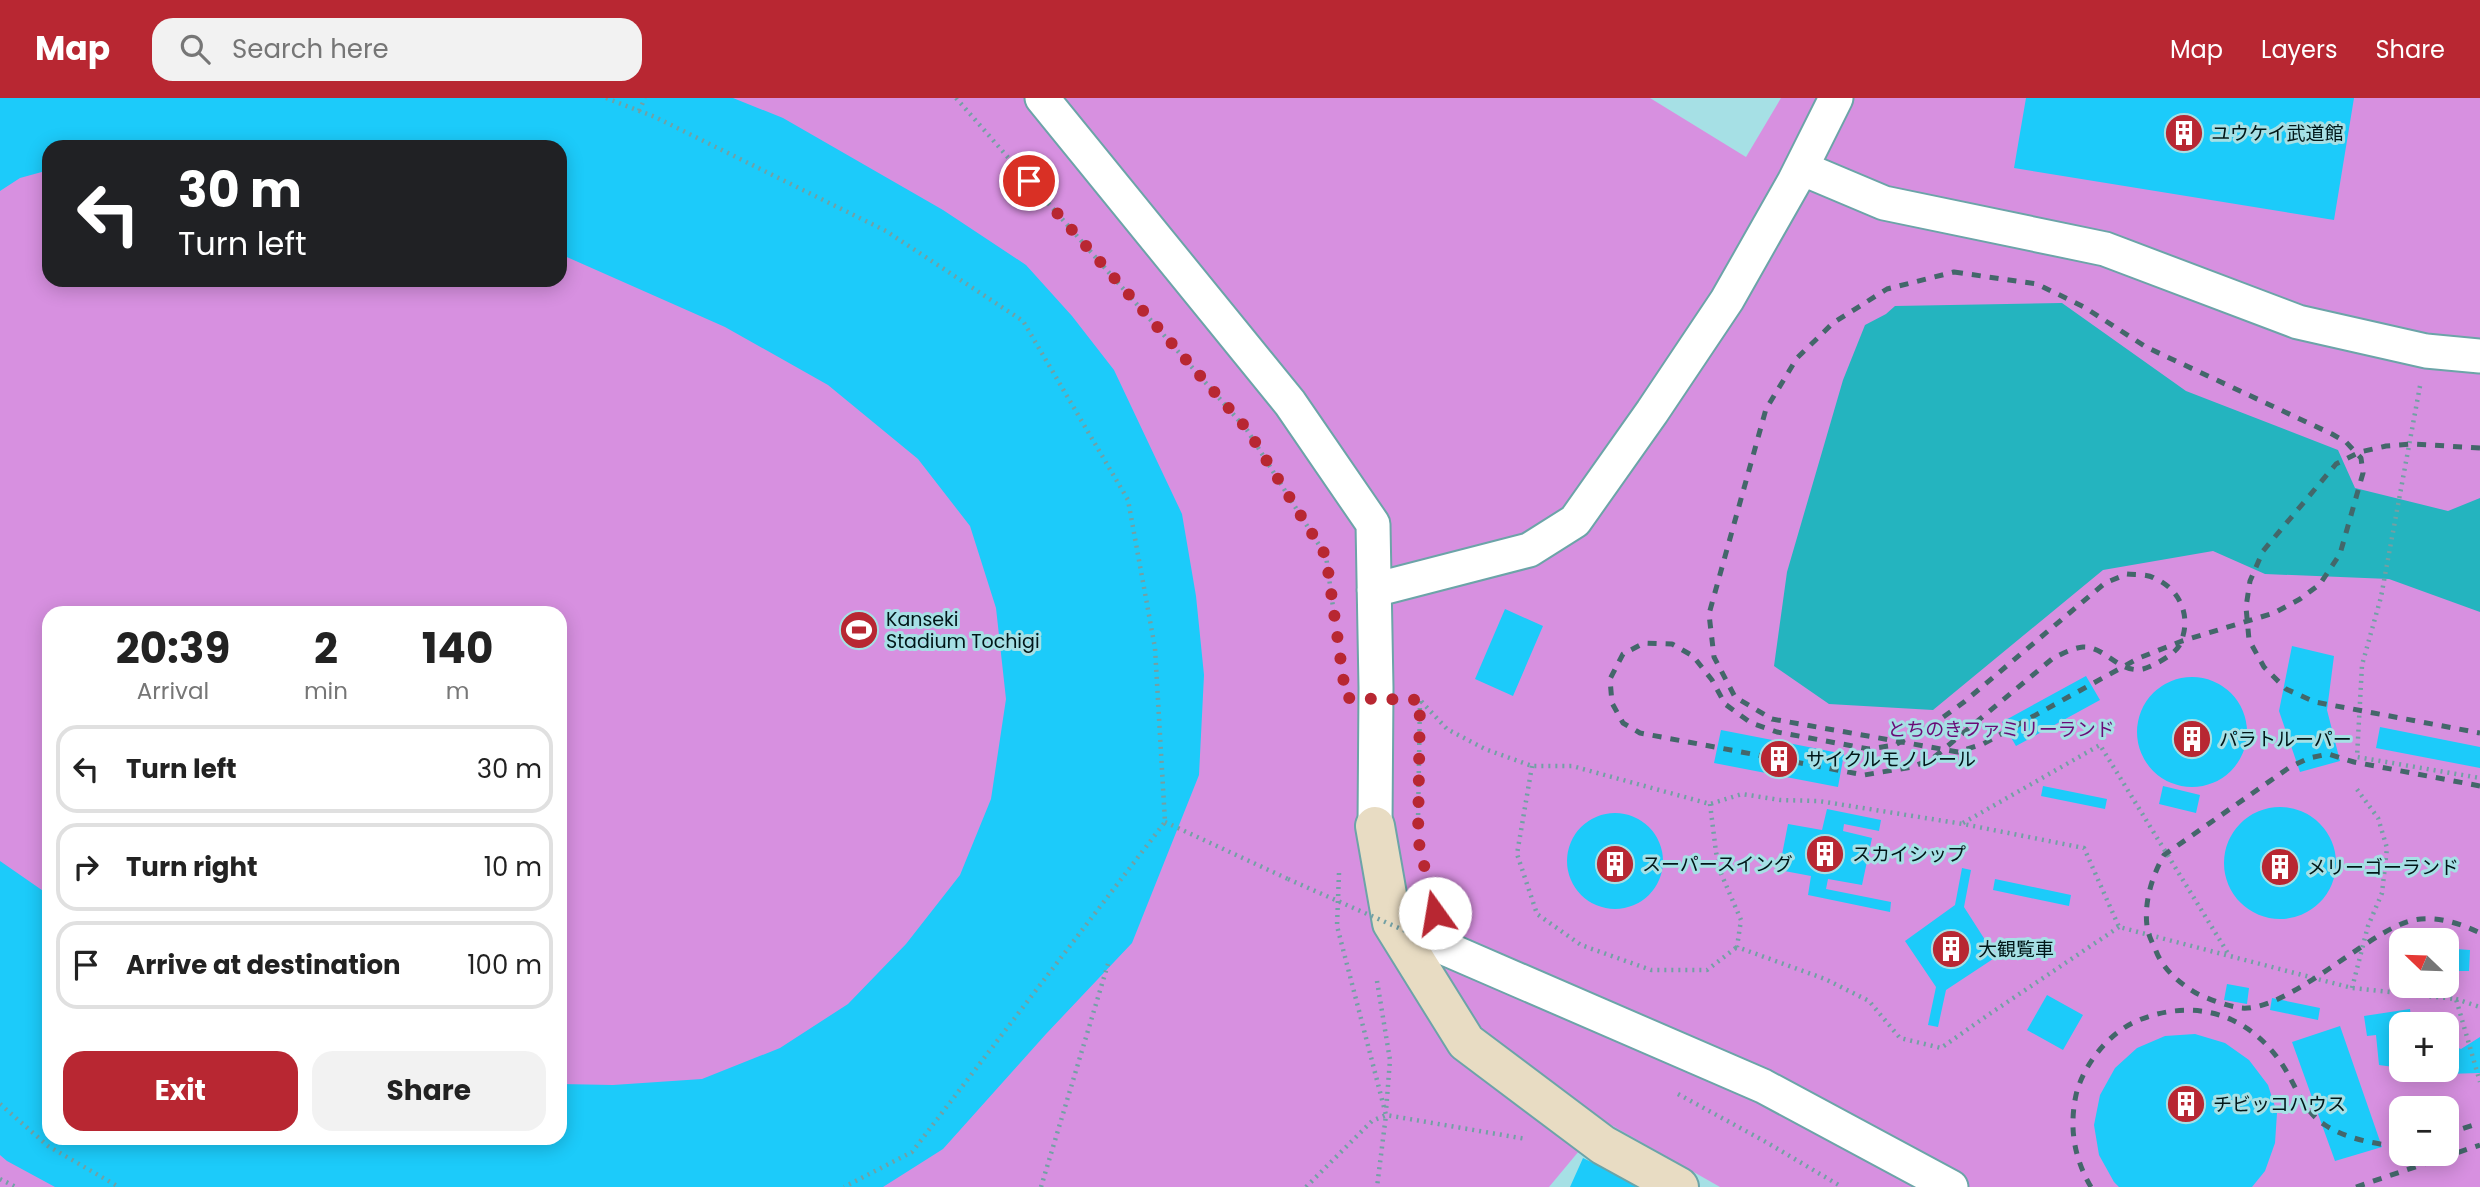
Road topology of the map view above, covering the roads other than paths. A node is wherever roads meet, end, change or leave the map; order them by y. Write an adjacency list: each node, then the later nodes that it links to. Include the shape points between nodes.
1 (1042, 98): 5 (street, via 1290,403 1373,524)
2 (1836, 98): 3 (street)
3 (1801, 168): 4 (street, via 1884,203 2105,249 2298,322 2426,351); 5 (street, via 1727,300 1575,522 1529,550)
4 (2480, 355)
5 (1374, 590): 6 (street)
6 (1375, 826): 8 (street, via 1392,923 1466,1042 1603,1145)
7 (1435, 944): 9 (street, via 1763,1086)
8 (1679, 1187)
9 (1951, 1187)

